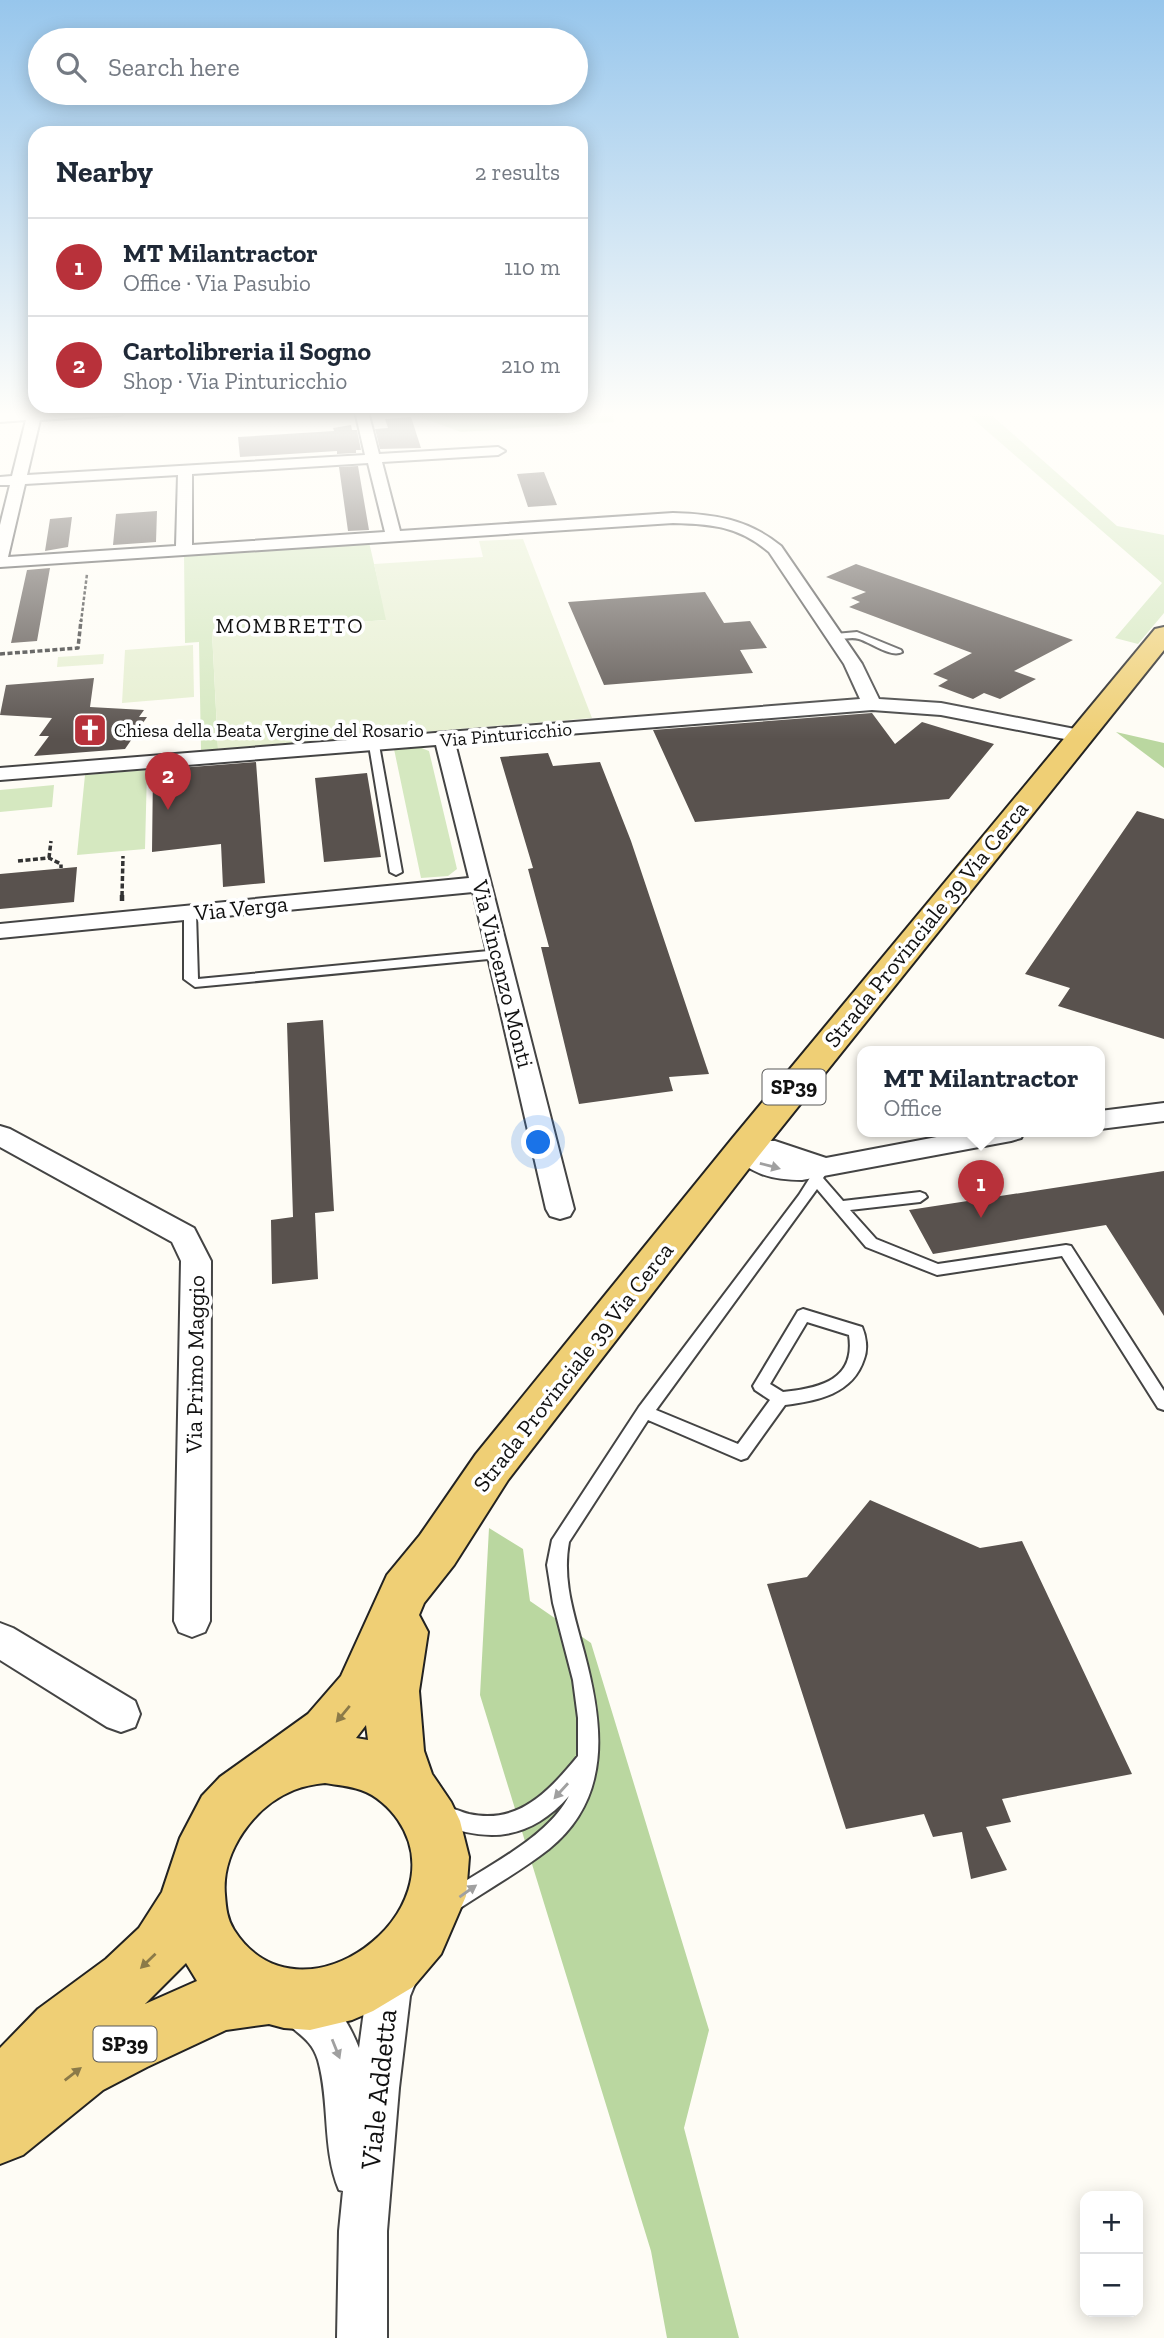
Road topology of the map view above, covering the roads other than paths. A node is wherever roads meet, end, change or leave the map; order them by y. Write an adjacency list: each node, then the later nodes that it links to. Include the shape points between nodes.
1 (9, 520): 8 (street)
2 (184, 520): 7 (street)
3 (389, 520): 6 (street)
4 (642, 520): 6 (street)
5 (715, 520): 10 (street, via 747,530 775,549)
6 (394, 537): 7 (street)
7 (184, 550): 8 (street)
8 (0, 560)
9 (1164, 634): 16 (main road, Strada Provinciale 39 Via Cerca / SP39)
10 (835, 637): 11 (lane, via 857,635); 12 (street)
11 (898, 652)
12 (853, 664): 13 (street); 14 (street, via 868,679)
13 (872, 704): 14 (street, Via Pinturicchio); 15 (street, Via Pinturicchio)
14 (911, 705): 16 (street, Via Pinturicchio, via 969,715 1014,734)
15 (444, 739): 17 (street, Via Pinturicchio); 20 (street, Via Vincenzo Monti)
16 (1073, 743): 28 (main road, Strada Provinciale 39 Via Cerca / SP39)
17 (374, 745): 18 (street, Via Pinturicchio); 19 (lane)
18 (0, 774)
19 (397, 872)
20 (482, 884): 21 (street, Via Verga); 23 (street, Via Vincenzo Monti)
21 (190, 913): 22 (street, Via Verga); 23 (lane, via 190,979 195,983)
22 (0, 932)
23 (499, 954): 32 (street, Via Vincenzo Monti)
24 (1164, 1112): 25 (street)
25 (1105, 1119)
26 (0, 1135): 37 (street, Via Primo Maggio, via 184,1235 191,1246 196,1261)
27 (987, 1137): 29 (street)
28 (744, 1149): 29 (street, via 768,1147 801,1156); 36 (main road, Strada Provinciale 39 Via Cerca / SP39, via 492,1467)
29 (820, 1173): 31 (lane); 35 (lane)
30 (920, 1197): 31 (lane)
31 (839, 1206): 34 (lane, via 871,1243 937,1270 1066,1250)
32 (559, 1209)
33 (780, 1399): 33 (lane, via 761,1386 803,1315 856,1331 858,1354 850,1372 835,1386 812,1396); 35 (lane, via 741,1453)
34 (1164, 1404)
35 (645, 1412): 40 (lane, via 561,1540 556,1565 584,1693)
36 (437, 1550): 41 (main road, Strada Provinciale 39 Via Cerca / SP39, one-way to 41, via 405,1590 360,1693 327,1732); 42 (main road, Strada Provinciale 39 Via Cerca / SP39, via 405,1623 392,1700 402,1773)
37 (192, 1621)
38 (0, 1640): 39 (street)
39 (121, 1714)
40 (588, 1759): 42 (lane, one-way to 42, via 539,1813 513,1824 492,1828 467,1825 440,1814); 44 (lane, one-way to 40, via 442,1911 566,1819 582,1793)
41 (271, 1773): 42 (main road, via 302,1760 348,1758 389,1772); 43 (main road, via 222,1814 209,1835)
42 (415, 1794): 44 (main road, via 432,1818 441,1861 433,1908)
43 (195, 1883): 45 (main road, via 201,1930 211,1952 246,1985); 46 (main road, SP39, one-way to 46, via 185,1909 155,1956 48,2042)
44 (412, 1944): 45 (main road, via 388,1969 342,1994 317,1999); 48 (street, Viale Addetta, via 388,1996)
45 (281, 1997): 47 (main road, SP39, one-way to 45, via 81,2068 114,2050 223,2000); 48 (street, Viale Addetta, one-way to 48, via 314,2012 328,2030 341,2062)
46 (0, 2101)
47 (0, 2132)
48 (363, 2231): 49 (street, Viale Addetta)
49 (362, 2338)

